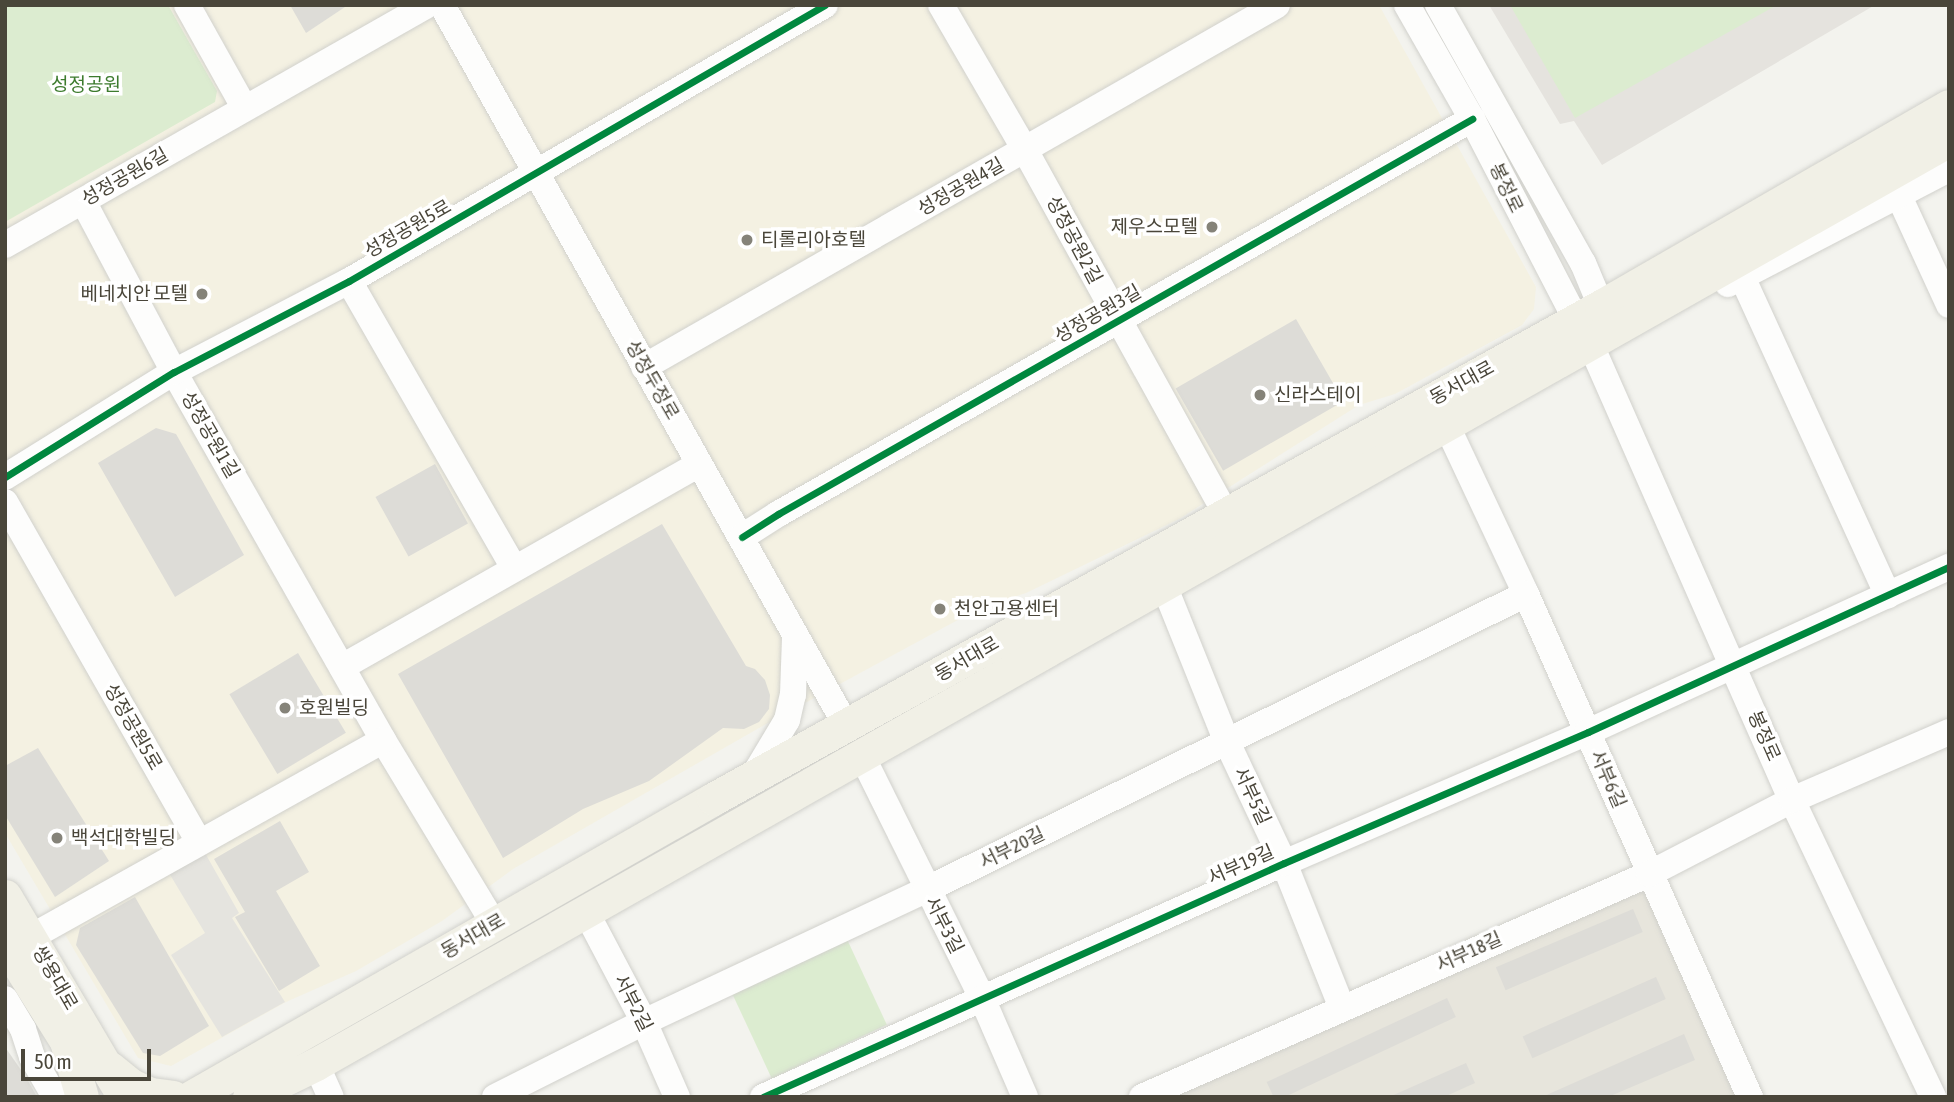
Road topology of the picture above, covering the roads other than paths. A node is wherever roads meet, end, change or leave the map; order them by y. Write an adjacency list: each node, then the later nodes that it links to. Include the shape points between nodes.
1 (187, 5): 11 (street)
2 (427, 5): 11 (street, 성정공원6길)
3 (442, 5): 16 (street, 성정두정로)
4 (825, 5): 16 (street, 성정공원5로)
5 (941, 5): 14 (street, 성정공원2길)
6 (1277, 5): 14 (street, 성정공원4길)
7 (1407, 5): 12 (street, 봉정로)
8 (1438, 5): 24 (street, 봉정로, via 1555,212)
9 (1949, 89): 24 (street, via 1782,184)
10 (1949, 106): 17 (main road)
11 (244, 107): 18 (street, 성정공원6길)
12 (1472, 119): 23 (street, 성정공원3길); 24 (street, 봉정로, via 1520,217)
13 (1949, 140): 17 (main road)
14 (1025, 150): 23 (street, 성정공원2길); 25 (street, 성정공원4길)
15 (1949, 169): 17 (street)
16 (534, 175): 21 (street, 성정공원5로); 25 (street, 성정두정로)
17 (1876, 179): 20 (street); 22 (street); 24 (main road, 동서대로)
18 (83, 201): 19 (street, 성정공원6길); 26 (street, 성정공원1길)
19 (5, 245)
20 (1743, 279): 24 (street); 37 (street)
21 (349, 282): 26 (street, 성정공원5로); 34 (street)
22 (1949, 305)
23 (1117, 321): 31 (street, 성정공원2길); 32 (street, 성정공원3길)
24 (1605, 327): 27 (main road, 동서대로); 31 (main road, 동서대로); 40 (street, 봉정로)
25 (644, 367): 28 (street, 성정두정로)
26 (174, 372): 29 (street, 성정공원5로); 39 (street, 성정공원1길)
27 (1446, 424): 35 (main road, 동서대로); 36 (street, 서부6길)
28 (699, 464): 32 (street, 성정두정로); 34 (street)
29 (5, 477)
30 (5, 502): 48 (street, 성정공원5로)
31 (1225, 513): 44 (main road, 동서대로)
32 (742, 537): 38 (street, 성정두정로)
33 (1949, 567): 37 (street, 서부19길)
34 (514, 568): 39 (street)
35 (1163, 583): 44 (main road, 동서대로); 45 (street, 서부5길)
36 (1526, 594): 41 (street, 서부6길); 45 (street, 서부20길)
37 (1888, 595): 40 (street, 서부19길)
38 (796, 638): 44 (street, 성정두정로); 46 (street, via 787,720)
39 (342, 667): 43 (street, 성정공원1길)
40 (1733, 667): 41 (street, 서부19길); 47 (street, 봉정로)
41 (1588, 732): 49 (street, 서부19길); 50 (street, 서부6길)
42 (1949, 732): 47 (street, 서부18길)
43 (383, 740): 48 (street); 54 (street, 성정공원1길)
44 (854, 740): 46 (main road, 동서대로); 51 (street, 서부3길); 53 (main road, 동서대로)
45 (1227, 742): 49 (street, 서부5길); 51 (street, 서부20길)
46 (753, 777): 54 (main road, 동서대로)
47 (1793, 800): 50 (street, 서부18길); 76 (street, 봉정로)
48 (199, 842): 55 (street)
49 (1284, 863): 56 (street, 서부19길); 58 (street, 서부5길)
50 (1649, 874): 58 (street, 서부18길); 75 (street, 서부6길)
51 (926, 890): 56 (street, 서부3길); 59 (street, 서부20길)
52 (5, 897): 55 (main road, 쌍용대로)
53 (585, 910): 59 (street, 서부2길); 62 (main road, 동서대로)
54 (494, 924): 63 (main road, 동서대로)
55 (18, 940): 60 (main road, 쌍용대로); 61 (main road, 쌍용대로)
56 (982, 998): 72 (street, 서부19길); 73 (street, 서부3길)
57 (5, 999): 64 (street)
58 (1342, 1008): 74 (street, 서부18길)
59 (644, 1022): 70 (street, 서부20길); 71 (street, 서부2길)
60 (66, 1041): 65 (main road); 66 (main road, 쌍용대로)
61 (99, 1054): 63 (main road, via 114,1072 150,1094); 67 (main road, 쌍용대로)
62 (316, 1064): 68 (main road, 동서대로); 69 (street)
63 (186, 1095)
64 (55, 1097)
65 (82, 1097)
66 (99, 1097)
67 (124, 1097)
68 (248, 1097)
69 (331, 1097)
70 (495, 1097)
71 (677, 1097)
72 (763, 1097)
73 (1025, 1097)
74 (1142, 1097)
75 (1750, 1097)
76 (1933, 1097)

